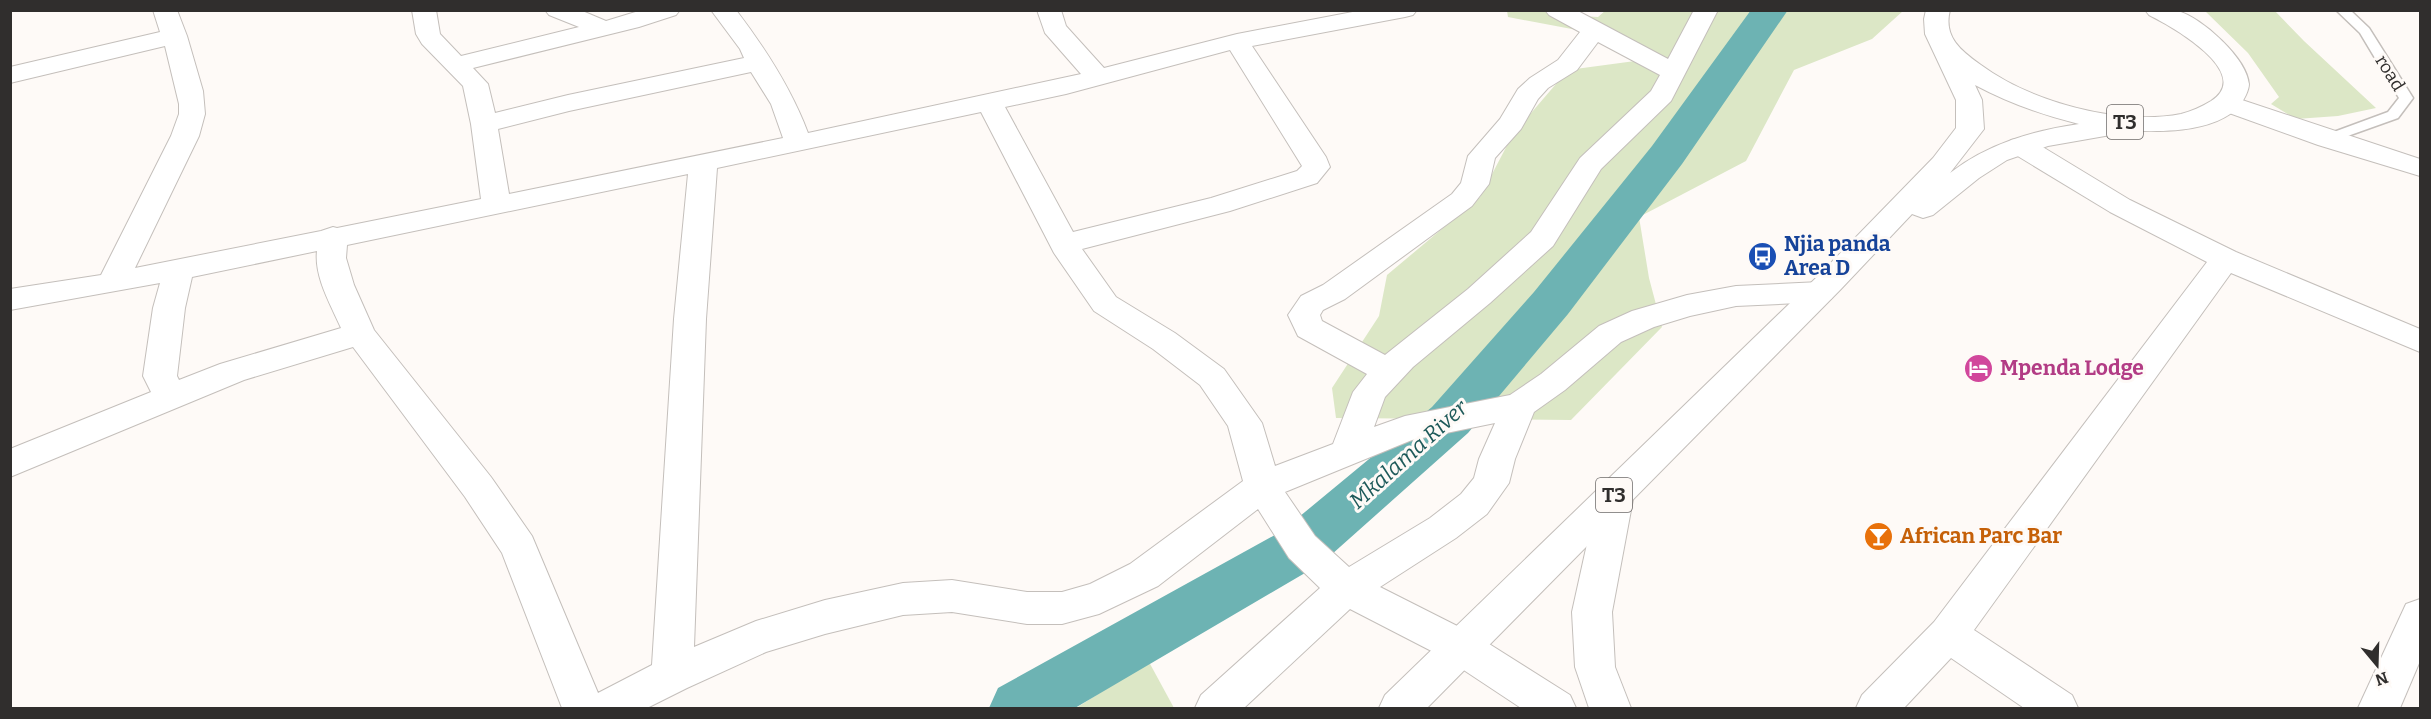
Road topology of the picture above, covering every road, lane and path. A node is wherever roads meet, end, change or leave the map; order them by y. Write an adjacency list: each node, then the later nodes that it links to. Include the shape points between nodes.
1 (165, 10): 19 (main road)
2 (424, 10): 23 (main road, via 428,34)
3 (557, 10): 16 (main road)
4 (668, 10): 16 (main road)
5 (723, 10): 22 (main road, via 752,48)
6 (1049, 10): 26 (main road, via 1054,28)
7 (1303, 10): 15 (main road)
8 (1405, 10): 15 (main road)
9 (1557, 10): 17 (main road)
10 (1706, 10): 24 (main road)
11 (1938, 10): 21 (main road, T3, via 1934,20 1936,34)
12 (2157, 10): 18 (main road)
13 (2184, 10): 18 (main road)
14 (2342, 10): 31 (lane, road, via 2365,32 2406,98 2393,115)
15 (1326, 25): 20 (main road)
16 (603, 28): 23 (main road)
17 (1594, 31): 24 (main road); 46 (main road, via 1568,65 1527,95 1511,123 1482,156 1474,184 1462,200 1334,292 1312,303 1304,315 1309,328)
18 (2200, 33): 28 (main road, via 2221,51 2233,70 2236,87)
19 (175, 36): 25 (main road); 41 (main road, via 192,113 185,136)
20 (1237, 41): 26 (main road); 38 (main road, via 1316,167 1307,177 1220,205)
21 (1945, 49): 30 (main road, T3, via 1969,71 2005,92 2098,120); 42 (main road, T3, via 1969,100 1970,129 1943,164)
22 (758, 63): 29 (main road); 32 (main road, via 784,104)
23 (454, 65): 29 (main road, via 475,84)
24 (1673, 72): 46 (main road, via 1662,95 1590,164 1542,239)
25 (10, 75)
26 (1098, 78): 27 (main road)
27 (989, 102): 32 (main road); 38 (main road)
28 (2227, 102): 30 (main road, T3, via 2190,120); 31 (main road)
29 (484, 124): 36 (main road)
30 (2145, 124): 33 (main road, T3, via 2073,131)
31 (2328, 139): 35 (main road)
32 (798, 143): 34 (main road)
33 (2021, 146): 39 (main road, via 2120,207); 42 (main road, T3, via 1986,160)
34 (704, 163): 36 (main road); 57 (main road, via 690,319)
35 (2421, 168)
36 (496, 206): 37 (main road)
37 (333, 236): 40 (main road); 44 (main road, via 331,258 338,285)
38 (1064, 244): 51 (main road, via 1105,304 1212,377 1245,423)
39 (2225, 259): 45 (main road); 55 (main road)
40 (179, 269): 41 (main road); 47 (main road, via 169,308 160,376)
41 (112, 283): 43 (main road)
42 (1825, 287): 48 (main road, via 1736,296 1643,319 1610,334); 52 (main road, T3)
43 (10, 300)
44 (360, 334): 47 (main road, via 232,372); 58 (main road, via 478,487 519,547)
45 (2421, 341)
46 (1389, 372): 49 (main road, via 1371,392)
47 (171, 397): 50 (main road)
48 (1520, 405): 49 (main road, via 1405,429); 53 (main road, via 1491,483 1474,504 1443,528)
49 (1347, 452): 51 (main road)
50 (10, 464)
51 (1262, 486): 53 (main road, via 1302,547); 57 (main road, via 1144,576 1099,597 1062,608 1027,608 952,596 903,599 756,638)
52 (1616, 494): 56 (main road, T3); 63 (main road, via 1593,612 1595,667)
53 (1346, 588): 56 (main road); 60 (main road)
54 (2421, 616): 66 (main road)
55 (1948, 634): 64 (main road); 65 (main road)
56 (1461, 647): 61 (main road, T3); 62 (main road)
57 (672, 675): 59 (main road)
58 (582, 708)
59 (609, 708)
60 (1216, 708)
61 (1400, 708)
62 (1555, 708)
63 (1610, 708)
64 (1877, 708)
65 (2058, 708)
66 (2379, 708)

